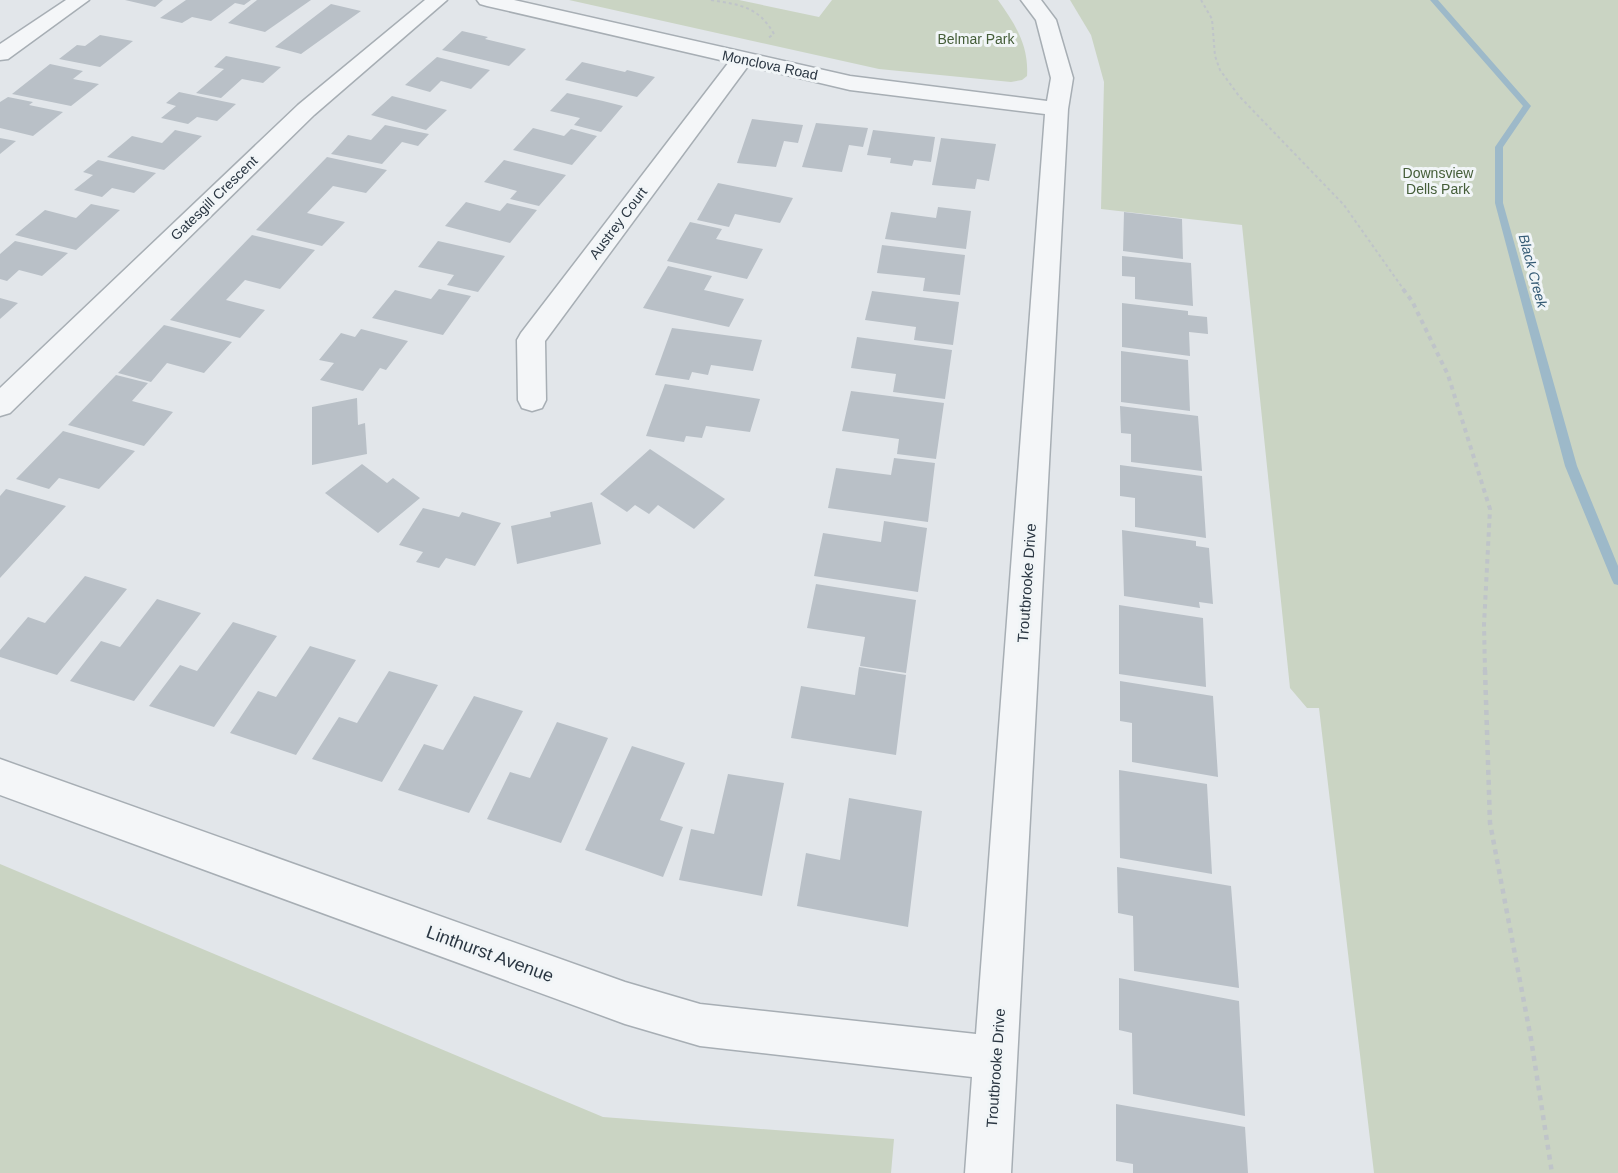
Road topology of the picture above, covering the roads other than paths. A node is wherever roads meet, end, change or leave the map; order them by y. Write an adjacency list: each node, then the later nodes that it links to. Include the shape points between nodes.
1 (79, 0): 5 (street)
2 (437, 0): 9 (street, Gatesgill Crescent, via 306,110)
3 (487, 0): 6 (street, Monclova Road)
4 (1031, 0): 7 (street, Troutbrooke Drive, via 1047,20 1062,78)
5 (0, 54)
6 (742, 59): 7 (street, Monclova Road, via 850,83); 8 (street, Austrey Court, via 531,340)
7 (1057, 109): 11 (street, Troutbrooke Drive)
8 (531, 400)
9 (0, 405)
10 (0, 777): 11 (street, Linthurst Avenue, via 625,1003 700,1025)
11 (997, 1058): 12 (street, Troutbrooke Drive)
12 (988, 1173)

